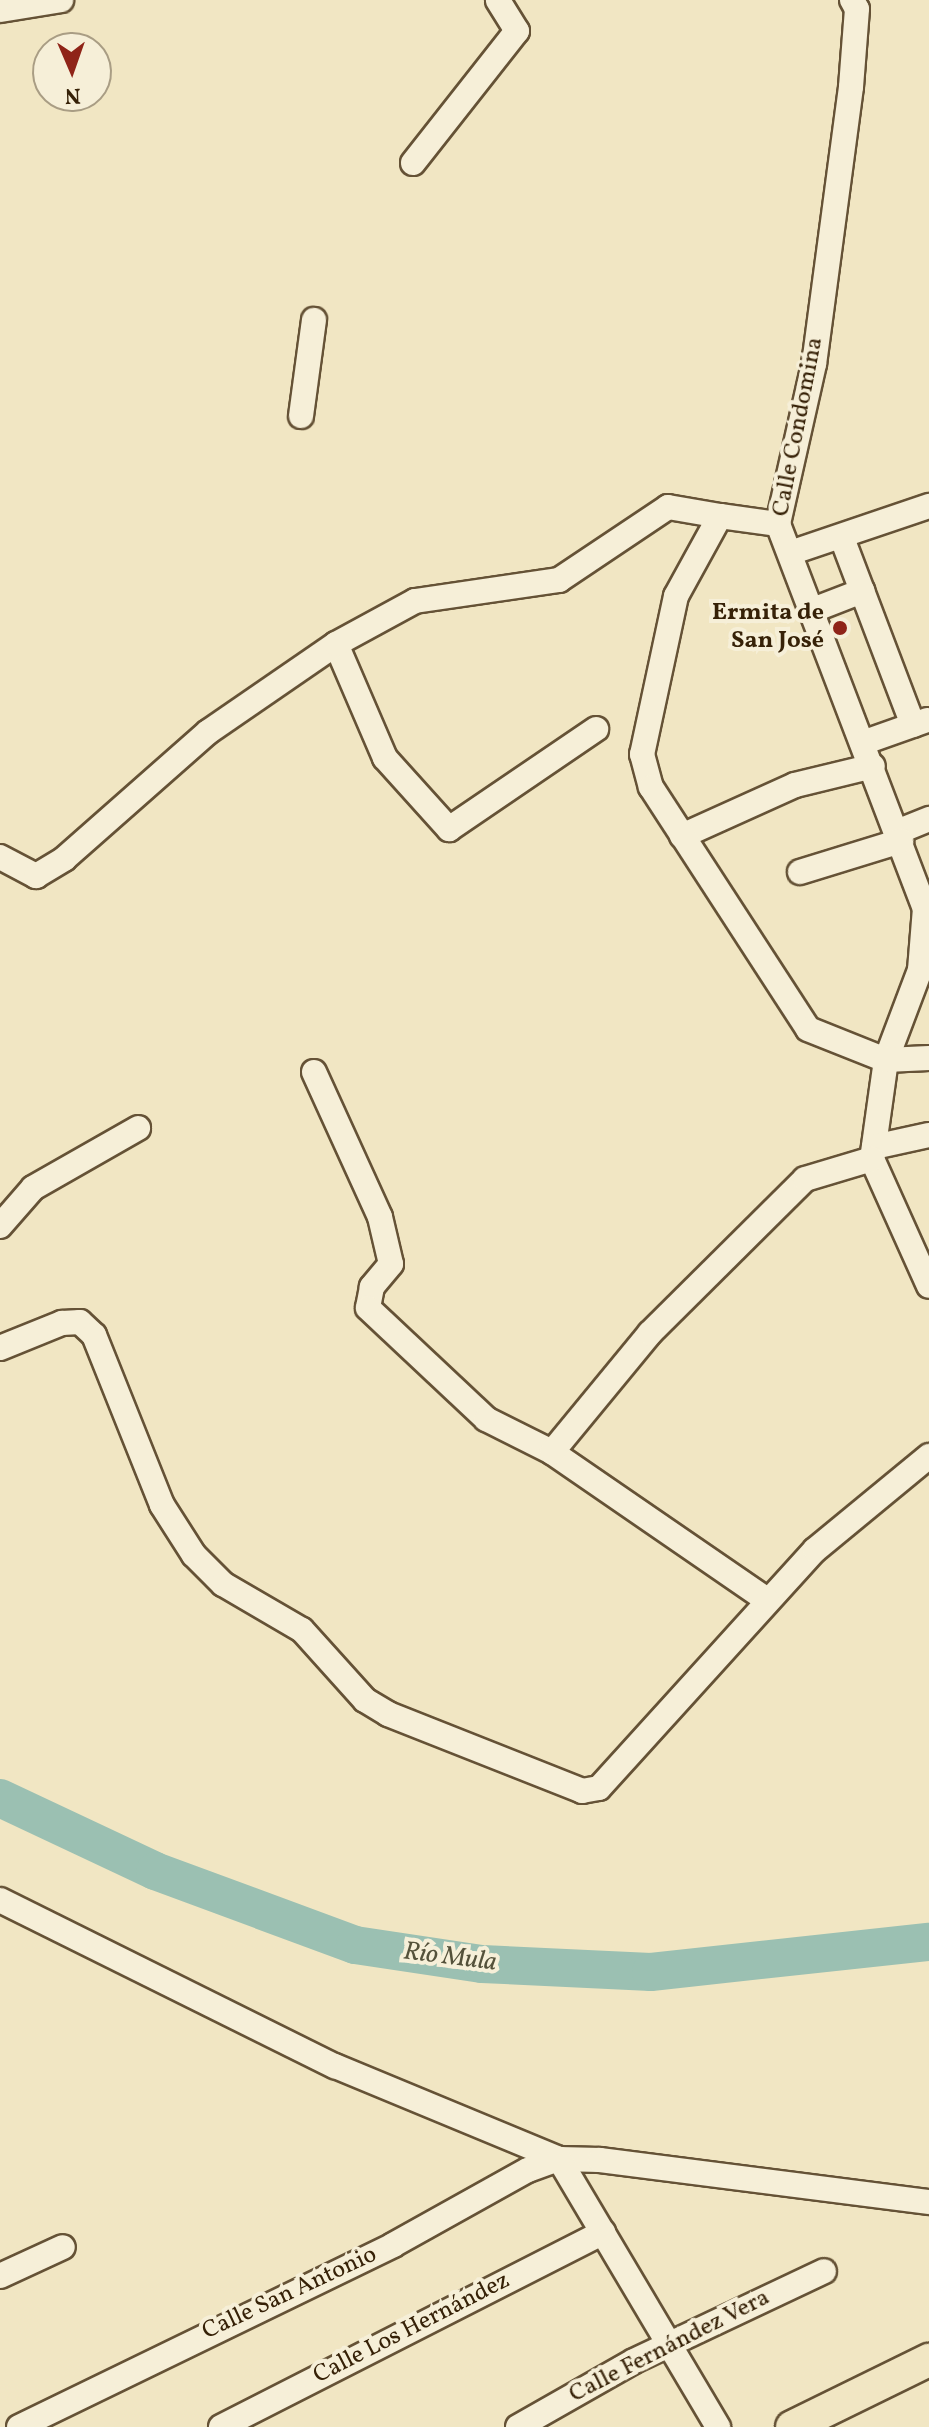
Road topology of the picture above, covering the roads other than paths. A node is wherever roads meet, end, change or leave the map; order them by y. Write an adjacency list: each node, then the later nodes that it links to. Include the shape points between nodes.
1 (61, 0): 4 (street)
2 (498, 0): 5 (street, via 517,31)
3 (852, 0): 10 (street, Calle Condomina, via 857,9 851,87 814,364)
4 (0, 10)
5 (413, 163)
6 (314, 320): 7 (street)
7 (301, 416)
8 (929, 506): 11 (street)
9 (720, 516): 10 (street); 15 (street, via 668,507 559,580 415,601); 21 (street, via 676,596 642,754 651,787)
10 (778, 524): 12 (street, Calle Condomina)
11 (842, 538): 12 (street); 13 (street)
12 (790, 553): 14 (street, Calle Condomina)
13 (862, 591): 14 (street); 16 (street)
14 (813, 610): 18 (street, Calle Condomina)
15 (336, 644): 17 (street, via 385,758 449,829); 23 (street, via 208,732 64,859 36,876)
16 (921, 722): 18 (street)
17 (596, 729)
18 (865, 742): 19 (street, Calle Condomina)
19 (873, 766): 21 (street, via 795,785); 22 (street, Calle Condomina)
20 (929, 819): 22 (street)
21 (682, 836): 27 (street, via 808,1029)
22 (899, 836): 24 (street); 25 (street, Calle Condomina)
23 (0, 857)
24 (800, 872)
25 (927, 907): 27 (street, Calle Condomina, via 920,970)
26 (929, 1058): 27 (street)
27 (886, 1060): 31 (street, Calle Condomina)
28 (314, 1072): 35 (street, via 380,1217 391,1264 372,1287 368,1308 486,1419)
29 (138, 1128): 32 (street, via 33,1188)
30 (929, 1135): 31 (street)
31 (873, 1153): 33 (street); 35 (street, via 805,1179 650,1333)
32 (0, 1226)
33 (929, 1286)
34 (0, 1348): 37 (street, via 62,1323 80,1322 94,1335 162,1505 194,1555 223,1584 302,1630 365,1700 388,1714 582,1791 599,1788)
35 (552, 1452): 37 (street)
36 (929, 1456): 37 (street, via 815,1550)
37 (767, 1600)
38 (0, 1900): 39 (street, via 335,2066)
39 (559, 2159): 40 (street); 41 (street); 47 (street, Calle San Antonio)
40 (929, 2202)
41 (603, 2232): 45 (street); 48 (street, Calle Los Hernández)
42 (63, 2247): 44 (street)
43 (824, 2271): 45 (street, Calle Fernández Vera)
44 (0, 2276)
45 (667, 2346): 49 (street, Calle Fernández Vera); 50 (street)
46 (929, 2360): 51 (main road)
47 (19, 2427)
48 (221, 2427)
49 (518, 2427)
50 (718, 2427)
51 (792, 2427)

